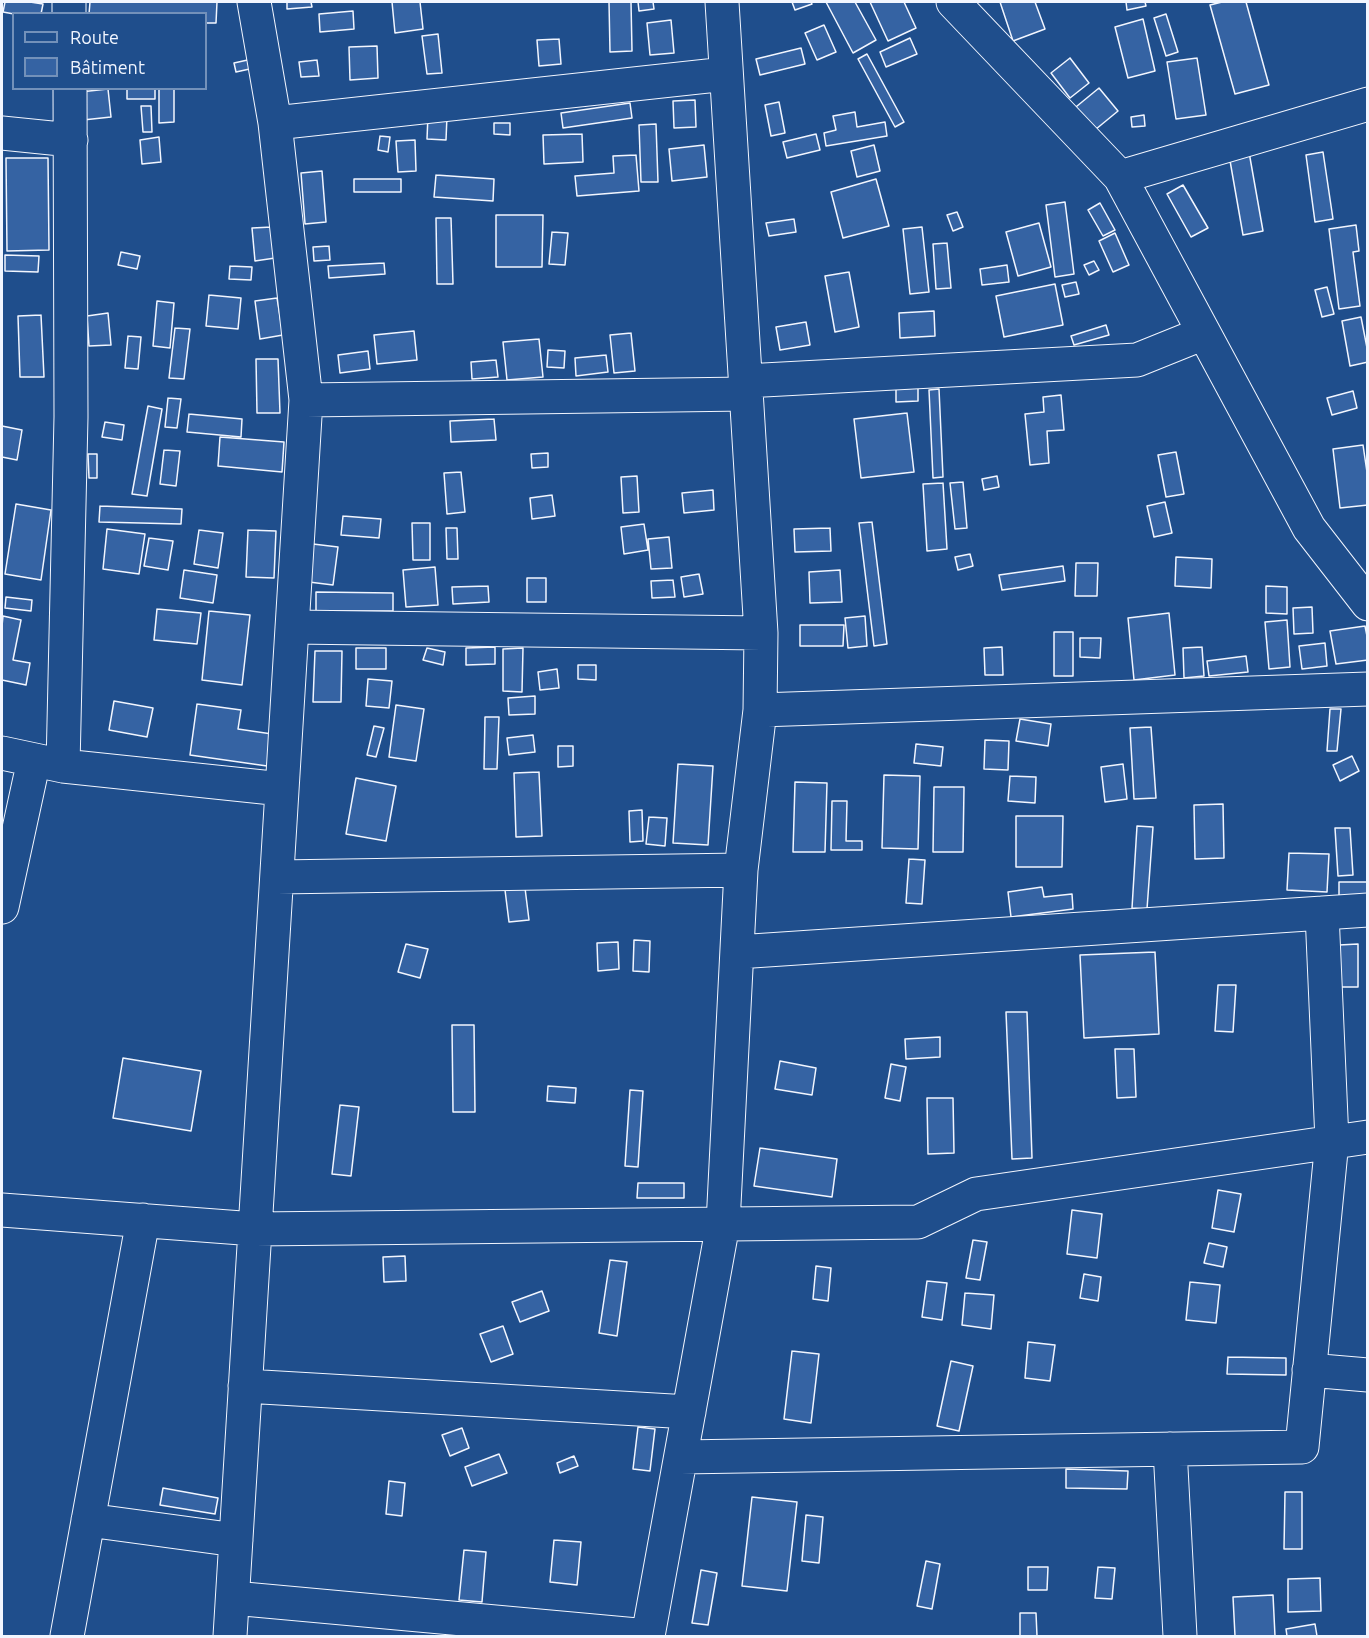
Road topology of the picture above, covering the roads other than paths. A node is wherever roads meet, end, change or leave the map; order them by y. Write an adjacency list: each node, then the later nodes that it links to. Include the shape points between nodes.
1 (254, 2): 7 (street)
2 (722, 2): 4 (street)
3 (953, 2): 10 (street)
4 (726, 74): 7 (street); 12 (street)
5 (70, 90): 9 (street)
6 (1368, 104): 10 (street)
7 (275, 123): 13 (street)
8 (2, 133): 9 (street)
9 (71, 140): 20 (street, via 71,417)
10 (1120, 177): 11 (street)
11 (1203, 333): 12 (street, via 1137,360); 14 (street, via 1309,528)
12 (746, 387): 13 (street); 16 (street)
13 (306, 400): 15 (street)
14 (1368, 604)
15 (292, 627): 16 (street); 21 (street)
16 (761, 633): 18 (street)
17 (1368, 689): 18 (street)
18 (760, 710): 22 (street)
19 (2, 753): 20 (street)
20 (49, 763): 21 (street); 24 (street)
21 (282, 789): 23 (street)
22 (741, 870): 23 (street); 27 (street)
23 (277, 877): 33 (street)
24 (2, 907)
25 (1368, 910): 26 (street)
26 (1322, 913): 27 (street); 29 (street)
27 (737, 952): 32 (street)
28 (1368, 1137): 29 (street)
29 (1332, 1141): 32 (street, via 976,1194 918,1222); 34 (street)
30 (2, 1210): 31 (street)
31 (143, 1220): 33 (street); 40 (street)
32 (723, 1224): 33 (street); 37 (street)
33 (255, 1229): 36 (street)
34 (1309, 1371): 35 (street); 38 (street, via 1302,1447)
35 (1368, 1375)
36 (245, 1386): 37 (street); 41 (street)
37 (689, 1412): 39 (street)
38 (1170, 1449): 39 (street); 47 (street)
39 (681, 1456): 45 (street)
40 (88, 1520): 41 (street); 43 (street)
41 (236, 1540): 42 (street)
42 (232, 1598): 44 (street); 45 (street)
43 (67, 1636)
44 (230, 1636)
45 (647, 1636): 46 (street)
46 (653, 1636)
47 (1180, 1636)

